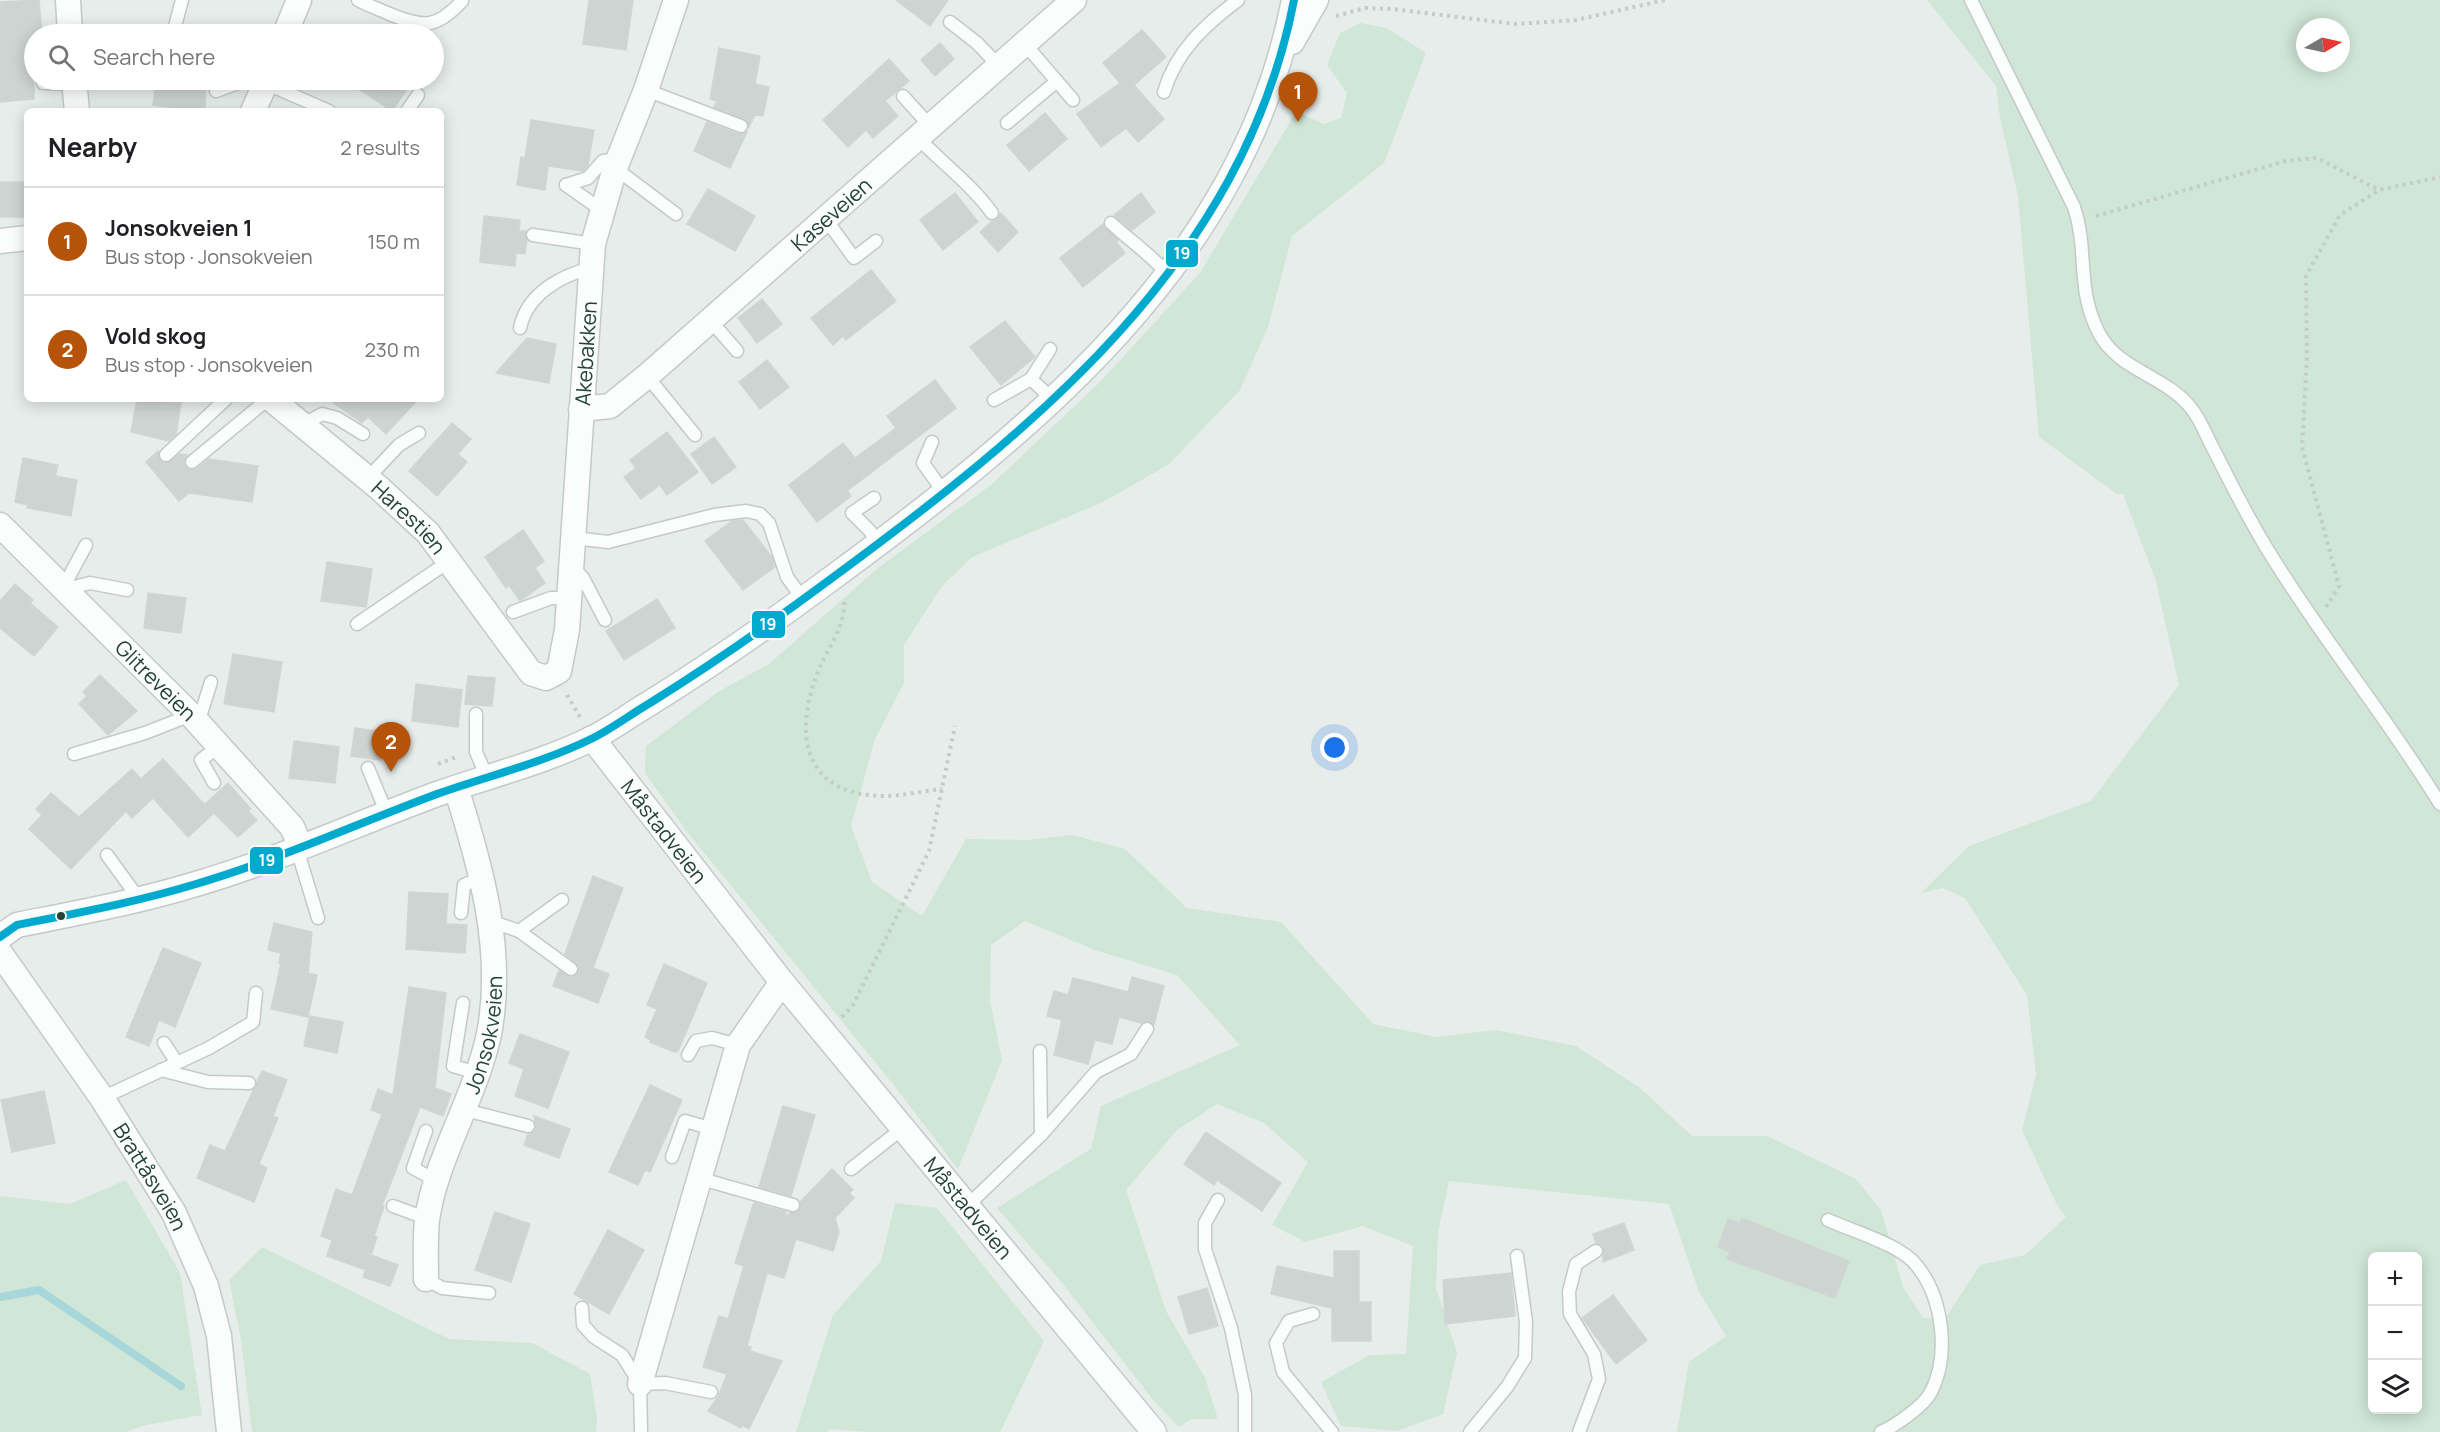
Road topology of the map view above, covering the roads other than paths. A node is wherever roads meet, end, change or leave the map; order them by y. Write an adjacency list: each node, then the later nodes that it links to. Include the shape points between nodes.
1 (68, 0): 12 (street)
2 (182, 0): 13 (lane)
3 (299, 0): 14 (street)
4 (358, 0): 15 (lane)
5 (1074, 0): 17 (street, Kaseveien)
6 (1238, 0): 26 (lane, via 1205,25 1170,69)
7 (1971, 0): 95 (lane, via 2079,221 2083,288 2100,335 2124,361 2163,382 2192,409 2243,508 2315,625)
8 (462, 1): 16 (lane, via 437,22)
9 (1308, 1): 48 (street, via 1301,30 1282,56 1262,112 1234,171)
10 (671, 2): 24 (street, Akebakken)
11 (950, 22): 18 (lane)
12 (69, 24)
13 (176, 24)
14 (289, 24)
15 (415, 24)
16 (424, 24)
17 (1024, 42): 18 (street, Kaseveien); 19 (lane)
18 (998, 65): 36 (street, Kaseveien)
19 (1057, 81): 29 (lane); 34 (lane)
20 (75, 90): 30 (street)
21 (220, 90): 25 (lane)
22 (257, 90): 31 (street)
23 (280, 90): 32 (lane)
24 (646, 90): 35 (lane); 37 (street, Akebakken)
25 (216, 91)
26 (1164, 92)
27 (418, 95): 33 (lane)
28 (903, 96): 36 (lane)
29 (1073, 100)
30 (77, 108)
31 (254, 108)
32 (322, 108)
33 (409, 108)
34 (1007, 123)
35 (741, 126)
36 (923, 131): 39 (lane, via 948,169 974,189); 41 (street, Kaseveien)
37 (617, 163): 38 (street, Akebakken); 38 (lane, via 603,160 588,178 566,185); 40 (lane)
38 (603, 211): 47 (street, Akebakken)
39 (992, 213)
40 (676, 214)
41 (825, 218): 46 (lane, via 854,258); 49 (street, Kaseveien)
42 (1111, 223): 48 (lane)
43 (533, 235): 47 (lane)
44 (24, 238): 45 (street)
45 (0, 241)
46 (876, 241)
47 (592, 256): 50 (lane, via 543,289 522,317); 60 (street, Akebakken)
48 (1168, 275): 56 (street, via 1099,356)
49 (711, 320): 52 (lane); 53 (street, Kaseveien)
50 (520, 328)
51 (1050, 349): 54 (lane)
52 (737, 351)
53 (647, 376): 60 (street, Kaseveien, via 610,406); 64 (lane)
54 (1031, 379): 55 (lane); 56 (lane)
55 (994, 400)
56 (1053, 400): 69 (street, via 1004,447)
57 (223, 402): 66 (lane)
58 (265, 402): 67 (lane)
59 (273, 402): 61 (street, Harestien)
60 (581, 409): 72 (street, Akebakken)
61 (302, 425): 63 (lane, via 321,414 337,418); 68 (street, Harestien)
62 (419, 433): 68 (lane, via 399,445)
63 (363, 434)
64 (695, 435)
65 (932, 442): 69 (lane, via 923,463)
66 (166, 455)
67 (192, 462)
68 (368, 478): 75 (street, Harestien, via 428,533)
69 (945, 494): 74 (street)
70 (874, 498): 74 (lane, via 852,513)
71 (3, 535): 77 (street, Glitreveien)
72 (574, 538): 76 (street, Akebakken); 80 (lane, via 608,542 714,515 746,511 760,514 768,523 787,577)
73 (86, 545): 77 (lane)
74 (878, 545): 80 (street)
75 (448, 562): 83 (lane); 84 (street, Harestien)
76 (572, 567): 79 (street, Akebakken); 82 (lane, via 583,578)
77 (65, 588): 78 (lane, via 90,583); 87 (street, Glitreveien)
78 (127, 590)
79 (569, 598): 81 (lane, via 551,598); 84 (street, Akebakken, via 564,659 559,671 546,678 531,673)
80 (803, 599): 88 (street, via 731,651)
81 (513, 612)
82 (605, 620)
83 (357, 624)
84 (520, 661)
85 (211, 682): 87 (lane)
86 (477, 714): 92 (lane, via 476,752)
87 (195, 719): 89 (street, Glitreveien); 90 (lane)
88 (592, 738): 92 (street); 109 (street, Måstadveien)
89 (219, 746): 93 (lane, via 201,760); 97 (street, Glitreveien, via 292,827)
90 (74, 753)
91 (368, 768): 96 (lane)
92 (486, 777): 94 (street)
93 (214, 783)
94 (456, 788): 96 (street); 99 (street, Jonsokveien)
95 (2440, 804)
96 (387, 814): 97 (street)
97 (299, 848): 100 (street, via 197,884); 103 (lane)
98 (107, 855): 100 (lane)
99 (481, 878): 102 (lane, via 464,885); 104 (street, Jonsokveien)
100 (140, 899): 106 (street, via 17,925)
101 (562, 900): 105 (lane)
102 (461, 913)
103 (318, 918)
104 (490, 921): 105 (lane); 119 (street, Jonsokveien, via 494,993)
105 (519, 931): 108 (lane)
106 (0, 937)
107 (4, 966): 121 (street, Brattåsveien)
108 (571, 969)
109 (782, 982): 114 (street); 124 (street, Måstadveien)
110 (256, 993): 117 (lane, via 253,1022)
111 (463, 1003): 119 (lane, via 453,1066)
112 (1147, 1029): 127 (lane, via 1131,1054 1096,1072)
113 (164, 1043): 117 (lane)
114 (738, 1045): 116 (lane, via 712,1038 696,1041); 125 (street)
115 (1040, 1051): 127 (lane)
116 (688, 1055)
117 (177, 1063): 118 (lane)
118 (160, 1070): 120 (lane, via 208,1082); 121 (lane)
119 (477, 1072): 122 (street, Jonsokveien)
120 (249, 1083)
121 (102, 1098): 146 (street, Brattåsveien, via 174,1213 206,1286 219,1336)
122 (465, 1110): 123 (lane); 131 (street, Jonsokveien)
123 (528, 1126)
124 (903, 1128): 129 (lane); 135 (street, Måstadveien)
125 (713, 1129): 128 (lane, via 686,1121); 130 (street)
126 (426, 1131): 131 (lane, via 413,1168)
127 (1041, 1135): 135 (lane)
128 (672, 1157)
129 (852, 1168)
130 (698, 1178): 133 (lane); 144 (street)
131 (437, 1181): 136 (street, Jonsokveien)
132 (1218, 1200): 149 (lane, via 1205,1222 1205,1249 1231,1328 1245,1395)
133 (794, 1205)
134 (393, 1206): 136 (lane)
135 (967, 1206): 148 (street, Måstadveien)
136 (428, 1219): 140 (street, Jonsokveien)
137 (1828, 1220): 153 (lane, via 1903,1254 1917,1265 1936,1299 1943,1349 1931,1394 1896,1425)
138 (1596, 1251): 152 (lane, via 1576,1264 1569,1292 1570,1314 1594,1354 1599,1379)
139 (1517, 1256): 151 (lane, via 1526,1322 1525,1358 1507,1388)
140 (426, 1279): 141 (lane, via 442,1288)
141 (489, 1293)
142 (582, 1308): 144 (lane, via 583,1325 594,1338 622,1355)
143 (1312, 1314): 150 (lane, via 1289,1321 1276,1343 1283,1371)
144 (640, 1384): 145 (lane, via 665,1383); 147 (lane)
145 (711, 1392)
146 (229, 1432)
147 (641, 1432)
148 (1154, 1432)
149 (1245, 1432)
150 (1332, 1432)
151 (1470, 1432)
152 (1579, 1432)
153 (1881, 1432)

